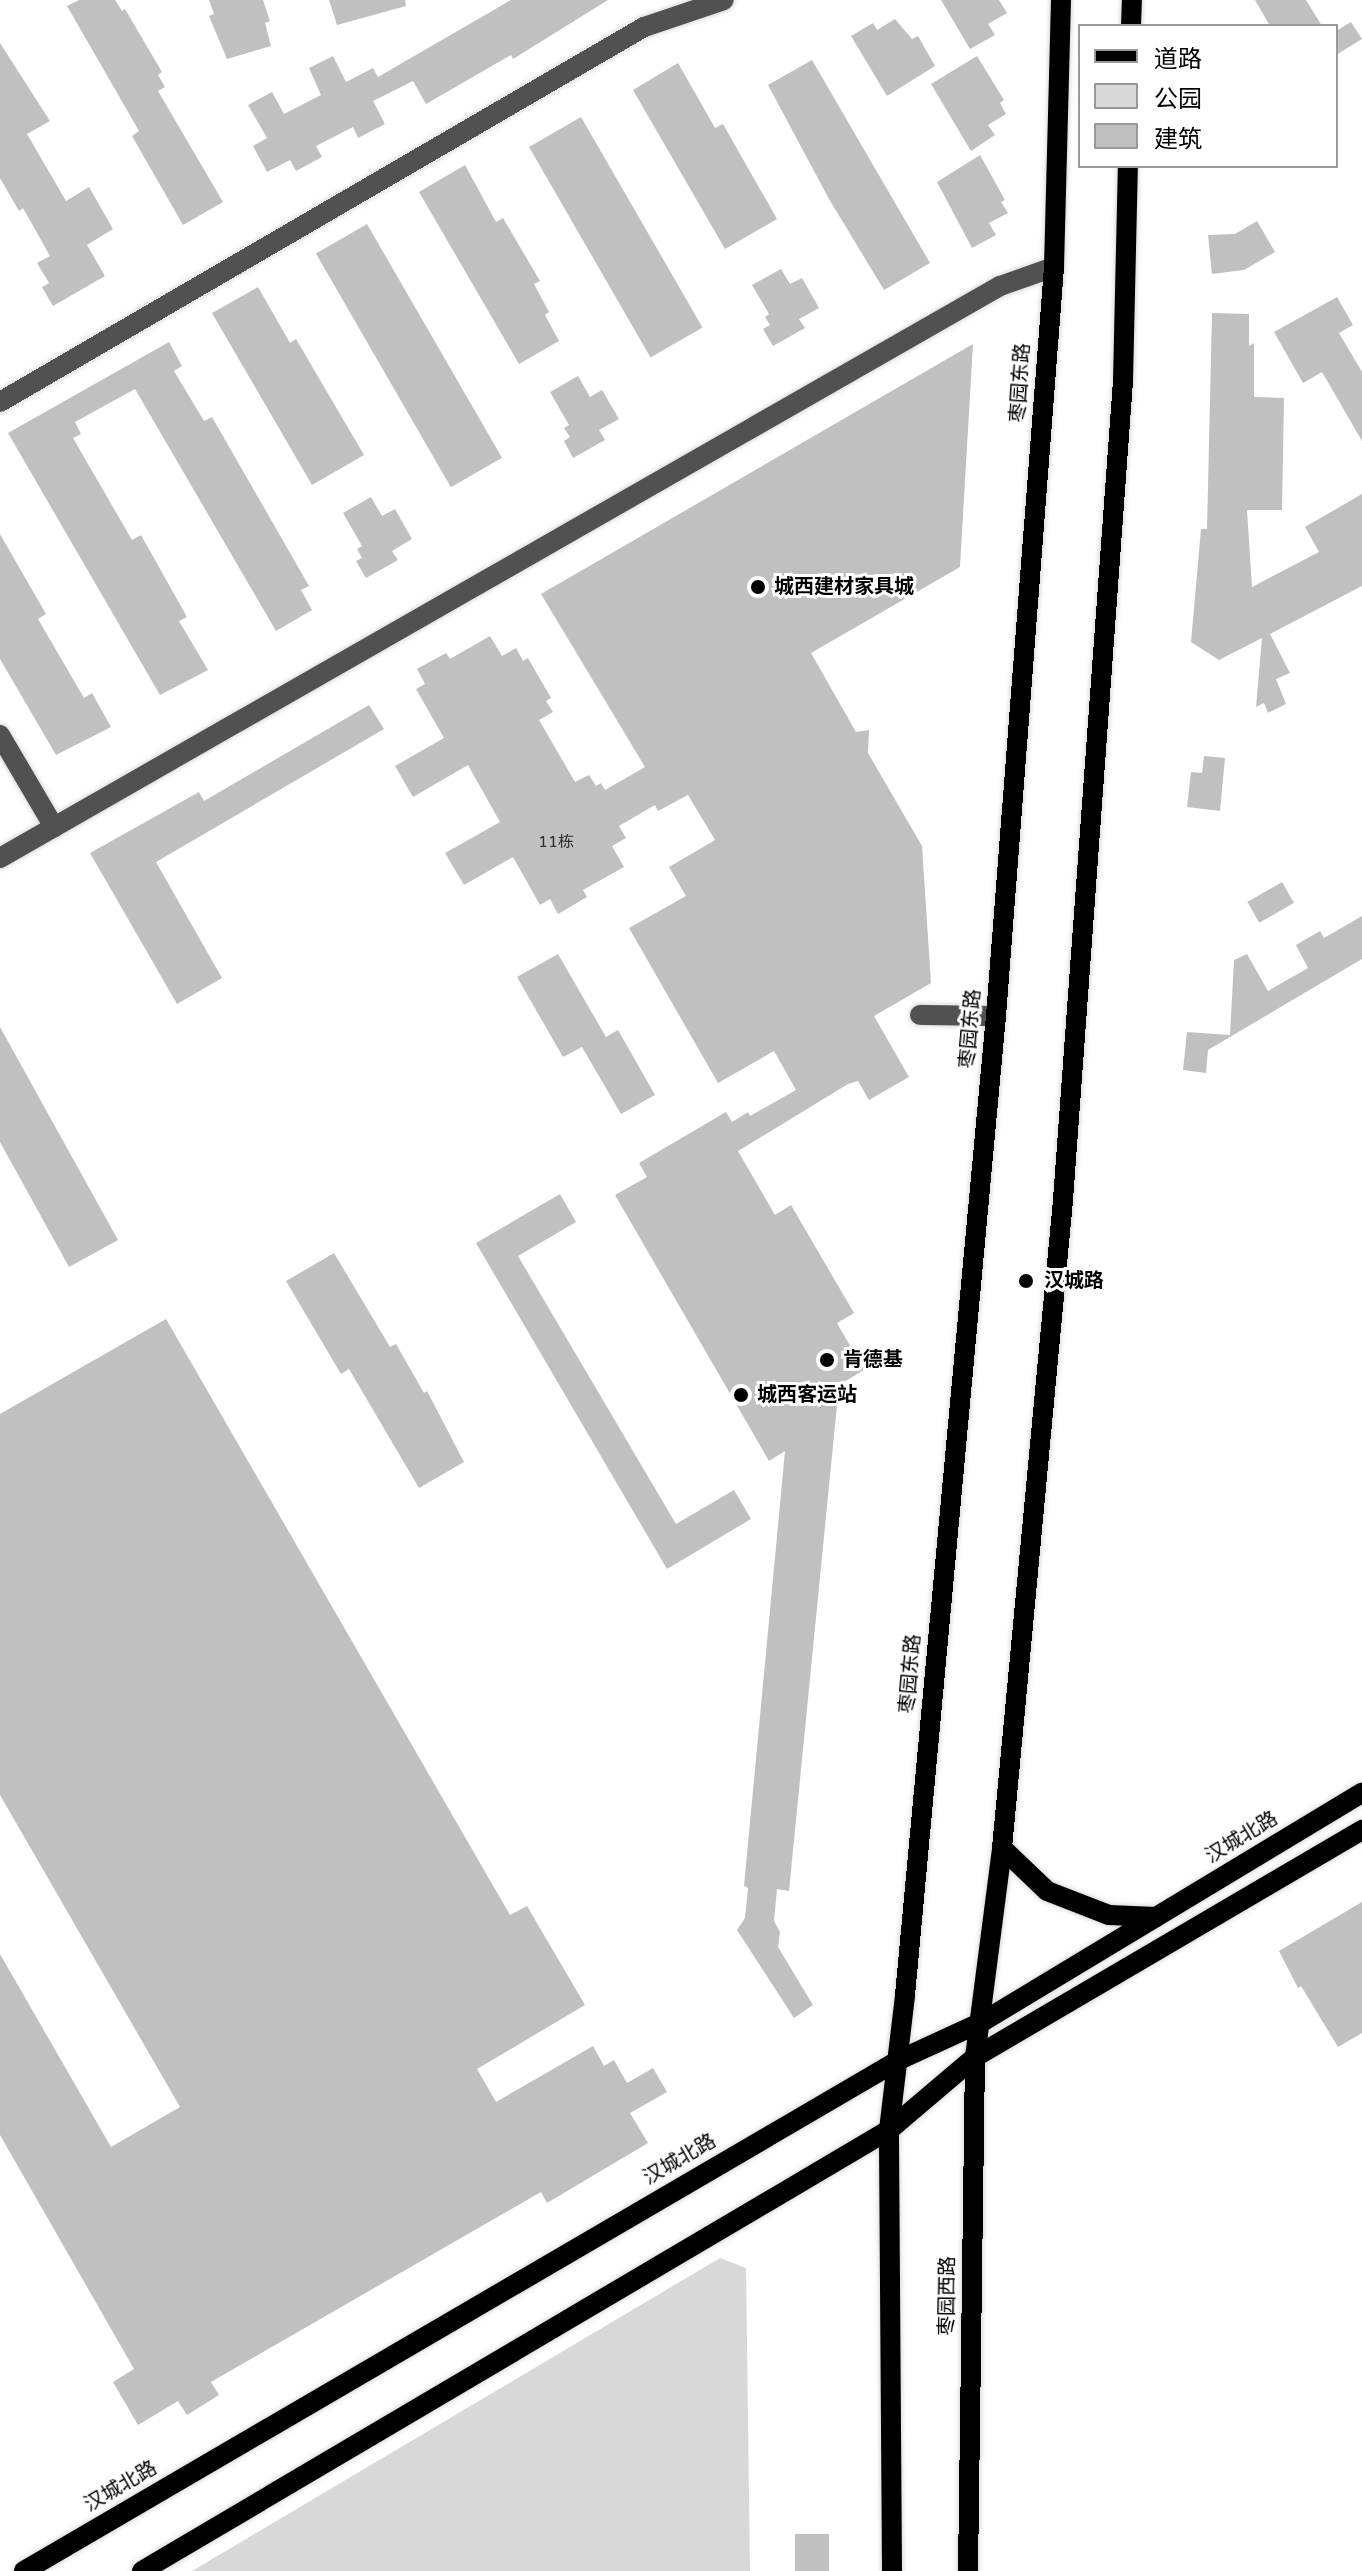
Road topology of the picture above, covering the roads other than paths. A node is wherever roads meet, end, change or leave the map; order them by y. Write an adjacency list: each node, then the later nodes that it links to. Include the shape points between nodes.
1 (724, 0): 7 (street, via 644,27)
2 (1061, 0): 6 (main road, 枣园东路)
3 (1132, 0): 4 (main road)
4 (1131, 24)
5 (1128, 168): 15 (main road, via 1123,381 1080,987)
6 (1054, 267): 9 (street, via 1000,286); 12 (main road, 枣园东路)
7 (0, 402)
8 (0, 735): 9 (street)
9 (54, 827): 10 (street)
10 (0, 858)
11 (920, 1015): 12 (street)
12 (996, 1016): 19 (main road, 枣园东路)
13 (1362, 1793): 16 (main road, 汉城北路)
14 (1362, 1830): 18 (main road)
15 (1002, 1848): 16 (main road, via 1047,1891 1109,1915); 17 (main road)
16 (1156, 1917): 17 (main road, 汉城北路)
17 (982, 2022): 18 (main road, 枣园西路); 19 (main road, 汉城北路)
18 (975, 2057): 20 (main road); 24 (main road, 枣园西路)
19 (899, 2060): 20 (main road); 21 (main road, 汉城北路)
20 (889, 2130): 22 (main road); 23 (main road)
21 (24, 2571)
22 (142, 2571)
23 (892, 2571)
24 (968, 2571)

